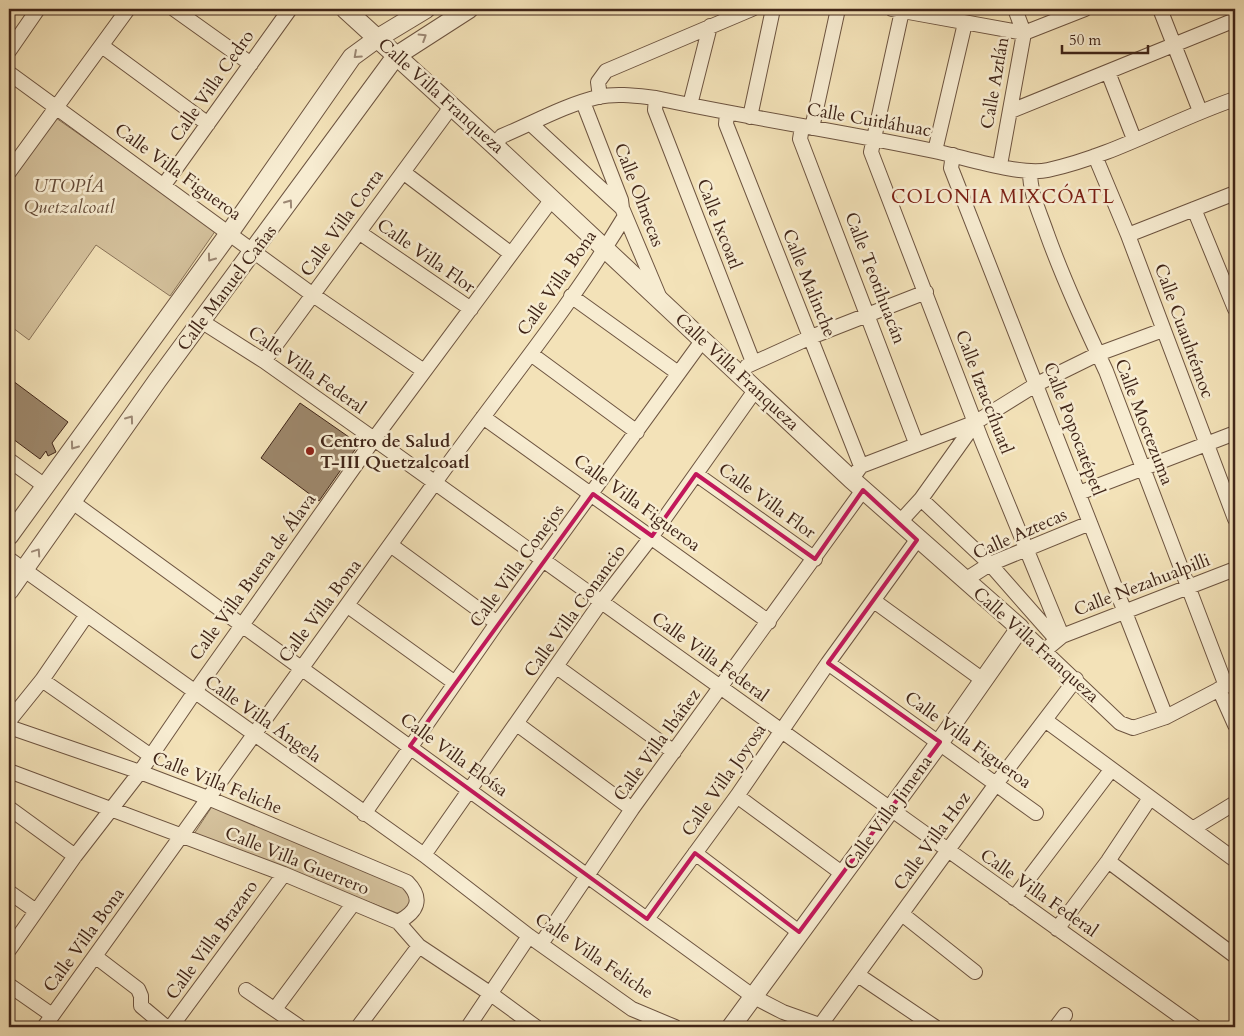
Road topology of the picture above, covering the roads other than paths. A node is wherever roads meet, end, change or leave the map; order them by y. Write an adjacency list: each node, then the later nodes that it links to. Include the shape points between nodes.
1 (38, 9): 22 (street)
2 (128, 9): 20 (street)
3 (174, 9): 24 (street)
4 (289, 9): 24 (street, Calle Villa Cedro)
5 (345, 9): 19 (street, Calle Villa Franqueza)
6 (426, 9): 19 (street, Calle Manuel Cañas)
7 (469, 9): 23 (street, Calle Manuel Cañas, one-way to 7)
8 (752, 9): 17 (street)
9 (773, 9): 37 (street)
10 (838, 9): 40 (street, Calle Teotihuacán)
11 (1015, 9): 18 (street, Calle Aztlán)
12 (1083, 9): 18 (street)
13 (1160, 9): 21 (street)
14 (897, 10): 16 (street); 41 (street)
15 (1235, 20): 21 (street)
16 (965, 23): 18 (street); 44 (street)
17 (710, 26): 27 (street, via 606,71 598,82); 31 (street)
18 (1024, 33): 34 (street, Calle Aztlán)
19 (378, 38): 23 (street, Calle Villa Franqueza); 56 (street, Calle Manuel Cañas, one-way to 56, via 352,58)
20 (102, 46): 32 (street); 38 (street)
21 (1174, 46): 25 (street); 35 (street)
22 (9, 51)
23 (396, 56): 33 (street, Calle Villa Franqueza); 60 (street, Calle Manuel Cañas, one-way to 23)
24 (251, 64): 38 (street, Calle Villa Cedro)
25 (1108, 72): 34 (street); 42 (street)
26 (9, 73): 32 (street, Calle Villa Figueroa)
27 (600, 97): 28 (street, Calle Cuitláhuac); 30 (street, Calle Cuitláhuac)
28 (656, 98): 31 (street, Calle Cuitláhuac); 76 (street, Calle Ixcoatl, via 655,110)
29 (1235, 99): 35 (street, Calle Cuitláhuac)
30 (583, 102): 39 (street, Calle Cuitláhuac); 55 (street, Calle Olmecas)
31 (690, 105): 36 (street, Calle Cuitláhuac)
32 (56, 107): 48 (street); 51 (street, Calle Villa Figueroa)
33 (451, 107): 43 (street, Calle Villa Franqueza); 49 (street, Calle Villa Corta)
34 (1011, 111): 47 (street, Calle Aztlán)
35 (1200, 111): 42 (street, Calle Cuitláhuac)
36 (727, 113): 37 (street, Calle Cuitláhuac); 71 (street, Calle Malinche, via 726,124)
37 (750, 117): 40 (street, Calle Cuitláhuac)
38 (208, 124): 51 (street, Calle Villa Cedro)
39 (531, 124): 43 (street, Calle Cuitláhuac, via 502,136); 55 (street)
40 (807, 128): 41 (street, Calle Cuitláhuac); 68 (street, Calle Teotihuacán, via 800,139)
41 (872, 139): 44 (street, Calle Cuitláhuac); 62 (street, Calle Iztaccíhuatl, via 871,152)
42 (1134, 139): 46 (street, Calle Cuitláhuac)
43 (494, 144): 53 (street, Calle Villa Franqueza)
44 (935, 151): 45 (street, Calle Cuitláhuac)
45 (953, 155): 47 (street, Calle Cuitláhuac); 80 (street, Calle Popocatépetl, via 951,168)
46 (1095, 156): 50 (street, Calle Cuitláhuac); 58 (street, Calle Cuauhtémoc)
47 (1000, 165): 50 (street, Calle Cuitláhuac)
48 (9, 172)
49 (402, 172): 57 (street, Calle Villa Corta); 61 (street)
50 (1030, 172): 74 (street, Calle Moctezuma, via 1030,187 1059,265)
51 (164, 185): 56 (street, Calle Villa Figueroa)
52 (1235, 193): 54 (street)
53 (552, 199): 59 (street, Calle Villa Franqueza); 61 (street, Calle Villa Buena de Álava)
54 (1194, 208): 58 (street); 66 (street)
55 (624, 212): 59 (street, Calle Villa Bona); 65 (street, Calle Olmecas)
56 (230, 232): 60 (street, Calle Villa Figueroa); 94 (street, Calle Manuel Cañas, one-way to 94)
57 (360, 233): 63 (street, Calle Villa Corta); 67 (street, Calle Villa Flor)
58 (1128, 235): 70 (street, Calle Cuauhtémoc)
59 (606, 248): 64 (street, Calle Villa Bona); 65 (street, Calle Villa Franqueza)
60 (255, 251): 63 (street, Calle Villa Figueroa); 69 (street, Calle Manuel Cañas)
61 (510, 253): 67 (street, Calle Villa Buena de Álava)
62 (926, 292): 68 (street); 83 (street, Calle Iztaccíhuatl)
63 (313, 295): 75 (street, Calle Villa Corta); 77 (street, Calle Villa Figueroa)
64 (571, 296): 73 (street, Calle Villa Bona); 79 (street)
65 (660, 300): 72 (street, Calle Villa Franqueza)
66 (1235, 309)
67 (470, 310): 77 (street, Calle Villa Buena de Álava)
68 (869, 315): 71 (street); 87 (street, Calle Teotihuacán)
69 (201, 320): 75 (street, Calle Villa Federal); 98 (street, Calle Manuel Cañas, one-way to 69)
70 (1163, 330): 74 (street); 88 (street, Calle Cuauhtémoc)
71 (811, 337): 76 (street); 92 (street, Calle Malinche)
72 (702, 341): 78 (street, Calle Villa Franqueza); 79 (street, Calle Villa Conejos)
73 (531, 354): 82 (street, Calle Villa Bona); 84 (street)
74 (1098, 354): 80 (street); 90 (street, Calle Moctezuma)
75 (264, 361): 86 (street, Calle Villa Federal)
76 (754, 362): 78 (street)
77 (424, 371): 86 (street, Calle Villa Buena de Álava)
78 (737, 371): 81 (street, Calle Villa Franqueza)
79 (678, 372): 84 (street, Calle Villa Conejos)
80 (1037, 384): 83 (street); 95 (street, Calle Popocatépetl)
81 (756, 389): 91 (street, Calle Villa Conancio); 92 (street, Calle Villa Franqueza)
82 (483, 416): 93 (street, Calle Villa Bona); 96 (street, Calle Villa Figueroa)
83 (976, 422): 87 (street); 97 (street); 106 (street, Calle Iztaccíhuatl)
84 (637, 432): 96 (street, Calle Villa Conejos)
85 (1235, 433): 88 (street, Calle Aztecas)
86 (374, 439): 93 (street, Calle Villa Federal); 123 (street, Calle Villa Buena de Álava)
87 (916, 443): 92 (street)
88 (1206, 444): 90 (street, Calle Aztecas); 99 (street, Calle Cuauhtémoc)
89 (9, 460): 94 (street)
90 (1141, 468): 95 (street, Calle Aztecas); 114 (street, Calle Moctezuma)
91 (696, 474): 103 (street, Calle Villa Conancio); 108 (street, Calle Villa Flor)
92 (858, 479): 100 (street, Calle Villa Franqueza); 108 (street, Calle Villa Ibáñez)
93 (435, 483): 105 (street, Calle Villa Bona); 109 (street, Calle Villa Federal)
94 (45, 486): 102 (street, Calle Manuel Cañas)
95 (1079, 493): 101 (street, Calle Popocatépetl)
96 (593, 494): 103 (street, Calle Villa Figueroa); 109 (street, Calle Villa Conejos)
97 (921, 500): 100 (street); 110 (street)
98 (71, 501): 112 (street, Calle Manuel Cañas, one-way to 98); 123 (street, Calle Villa Eloísa)
99 (1235, 519)
100 (899, 523): 104 (street, Calle Villa Franqueza)
101 (1090, 524): 106 (street, Calle Aztecas); 119 (street, Calle Popocatépetl)
102 (9, 536)
103 (652, 536): 117 (street, Calle Villa Conancio); 121 (street, Calle Villa Figueroa)
104 (917, 540): 113 (street, Calle Villa Franqueza); 116 (street, Calle Villa Joyosa)
105 (392, 546): 118 (street, Calle Villa Bona); 122 (street)
106 (1027, 549): 110 (street, Calle Aztecas); 125 (street, Calle Iztaccíhuatl)
107 (9, 559): 112 (street, Calle Villa Ángela)
108 (815, 559): 121 (street, Calle Villa Ibáñez)
109 (544, 560): 117 (street, Calle Villa Federal); 122 (street, Calle Villa Conejos)
110 (990, 564): 113 (street, Calle Aztecas); 125 (street)
111 (1235, 569): 114 (street, Calle Nezahualpilli)
112 (24, 570): 115 (street, Calle Manuel Cañas); 120 (street, Calle Villa Ángela)
113 (966, 580): 124 (street, Calle Villa Franqueza)
114 (1188, 586): 119 (street, Calle Nezahualpilli); 134 (street, Calle Moctezuma)
115 (9, 591)
116 (874, 601): 127 (street, Calle Villa Joyosa); 132 (street)
117 (601, 602): 128 (street, Calle Villa Conancio); 135 (street, Calle Villa Federal)
118 (348, 606): 129 (street, Calle Villa Bona); 133 (street)
119 (1126, 612): 125 (street, Calle Nezahualpilli); 137 (street, Calle Popocatépetl)
120 (86, 616): 131 (street); 136 (street, Calle Villa Ángela)
121 (769, 622): 135 (street, Calle Villa Ibáñez)
122 (497, 623): 133 (street, Calle Villa Conejos)
123 (242, 625): 129 (street, Calle Villa Eloísa); 136 (street, Calle Villa Buena de Álava)
124 (1020, 628): 126 (street, Calle Villa Franqueza); 132 (street, Calle Villa Jimena)
125 (1059, 637): 126 (street)
126 (1044, 651): 130 (street, Calle Villa Franqueza)
127 (828, 663): 143 (street, Calle Villa Joyosa); 145 (street, Calle Villa Figueroa)
128 (556, 668): 140 (street, Calle Villa Conancio); 147 (street)
129 (300, 669): 144 (street, Calle Villa Bona); 146 (street, Calle Villa Eloísa)
130 (1076, 679): 137 (street, Calle Villa Franqueza, via 1120,723 1133,728); 138 (street, Calle Villa Hoz)
131 (42, 680): 139 (street); 148 (street)
132 (983, 680): 145 (street, Calle Villa Jimena)
133 (455, 683): 146 (street, Calle Villa Conejos)
134 (1227, 685): 137 (street); 141 (street, Calle Moctezuma)
135 (721, 689): 143 (street, Calle Villa Federal); 147 (street, Calle Villa Ibáñez)
136 (194, 693): 144 (street, Calle Villa Ángela); 148 (street, Calle Villa Buena de Álava)
137 (1166, 717)
138 (1045, 720): 149 (street); 152 (street, Calle Villa Hoz)
139 (9, 721)
140 (517, 724): 153 (street, Calle Villa Conancio); 160 (street)
141 (1235, 726)
142 (9, 727): 151 (street, Calle Villa Feliche)
143 (781, 731): 154 (street, Calle Villa Joyosa); 161 (street, Calle Villa Federal)
144 (252, 734): 155 (street, Calle Villa Bona); 163 (street, Calle Villa Ángela)
145 (940, 742): 152 (street, Calle Villa Figueroa); 161 (street, Calle Villa Jimena)
146 (410, 746): 153 (street, Calle Villa Eloísa); 163 (street, Calle Villa Conejos)
147 (674, 752): 160 (street, Calle Villa Ibáñez)
148 (151, 756): 151 (street, Calle Villa Buena de Álava)
149 (1111, 770): 156 (street); 176 (street)
150 (9, 771): 159 (street)
151 (140, 772): 155 (street, Calle Villa Feliche); 159 (street, Calle Villa Buena de Álava)
152 (996, 784): 162 (street, Calle Villa Figueroa); 166 (street, Calle Villa Hoz)
153 (470, 790): 168 (street, Calle Villa Conancio); 174 (street, Calle Villa Eloísa)
154 (737, 796): 167 (street, Calle Villa Joyosa); 173 (street)
155 (208, 798): 165 (street, Calle Villa Bona); 181 (street, Calle Villa Feliche, via 407,882 416,891 417,903 409,916)
156 (1150, 798): 164 (street); 171 (street)
157 (1235, 803): 164 (street)
158 (9, 808): 169 (street)
159 (112, 809): 165 (street); 169 (street, Calle Villa Buena de Álava)
160 (632, 809): 174 (street, Calle Villa Ibáñez)
161 (889, 810): 166 (street, Calle Villa Federal); 173 (street, Calle Villa Jimena)
162 (1036, 813)
163 (364, 814): 168 (street, Calle Villa Ángela)
164 (1194, 828): 170 (street)
165 (182, 836): 172 (street, Calle Villa Guerrero); 188 (street, Calle Villa Bona)
166 (948, 852): 176 (street, Calle Villa Federal); 179 (street, Calle Villa Hoz)
167 (695, 853): 180 (street, Calle Villa Joyosa); 183 (street)
168 (424, 855): 184 (street, Calle Villa Feliche)
169 (75, 856): 178 (street, Calle Villa Buena de Álava)
170 (1235, 860)
171 (1108, 861): 182 (street); 187 (street)
172 (284, 874): 177 (street, Calle Villa Guerrero); 199 (street, Calle Villa Brazaro)
173 (843, 874): 183 (street, Calle Villa Jimena)
174 (588, 876): 180 (street, Calle Villa Eloísa); 184 (street, Calle Villa Ibáñez)
175 (9, 892): 178 (street)
176 (1014, 898): 182 (street, Calle Villa Federal)
177 (353, 904): 181 (street, Calle Villa Guerrero); 195 (street)
178 (36, 911): 186 (street, Calle Villa Buena de Álava)
179 (902, 914): 189 (street); 190 (street, Calle Villa Hoz)
180 (647, 919): 194 (street, Calle Villa Eloísa)
181 (398, 922): 185 (street)
182 (1057, 929): 209 (street, Calle Villa Federal)
183 (799, 932): 194 (street, Calle Villa Jimena)
184 (535, 940): 193 (street, Calle Villa Ibáñez); 204 (street, Calle Villa Feliche, via 632,1009)
185 (419, 946): 193 (street); 201 (street)
186 (9, 950)
187 (1235, 956)
188 (96, 957): 197 (street, Calle Villa Bona); 198 (street, via 138,989 141,1006)
189 (975, 972)
190 (858, 975): 206 (street, Calle Villa Hoz); 207 (street)
191 (9, 985): 197 (street)
192 (246, 990): 195 (street)
193 (491, 994): 202 (street, Calle Villa Ibáñez); 203 (street)
194 (754, 997): 205 (street, Calle Villa Jimena); 206 (street, Calle Villa Eloísa)
195 (275, 1009): 200 (street)
196 (1065, 1015): 208 (street)
197 (47, 1024)
198 (166, 1027)
199 (171, 1027)
200 (300, 1027)
201 (358, 1027)
202 (468, 1027)
203 (536, 1027)
204 (675, 1027)
205 (731, 1027)
206 (822, 1027)
207 (935, 1027)
208 (1056, 1027)
209 (1196, 1027)

